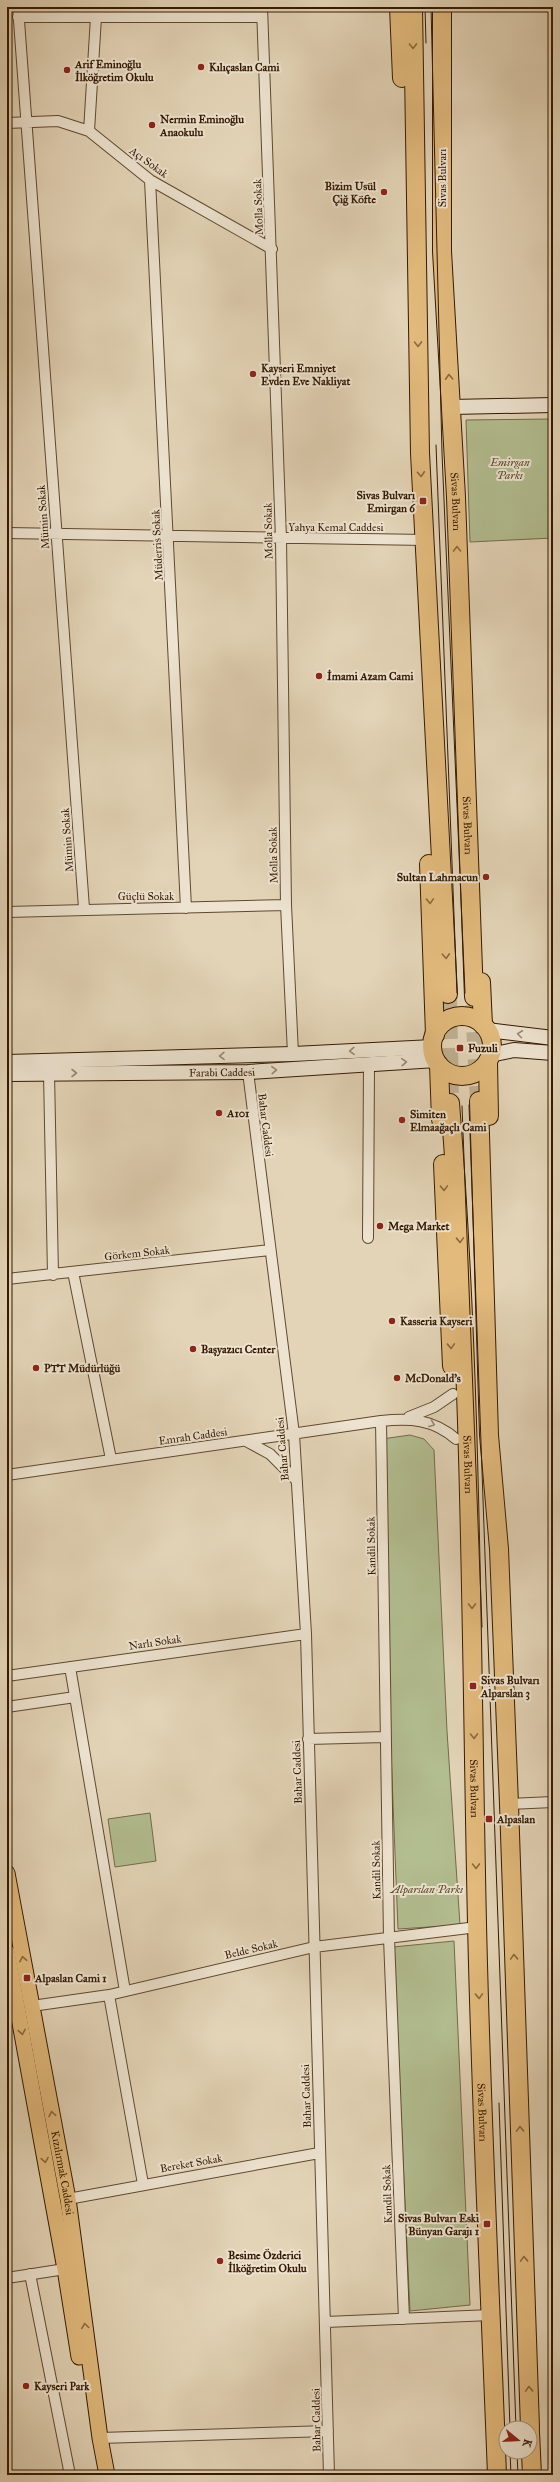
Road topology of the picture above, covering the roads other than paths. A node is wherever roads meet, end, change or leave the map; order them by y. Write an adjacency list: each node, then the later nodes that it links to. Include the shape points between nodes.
1 (399, 7): 13 (highway, via 408,246)
2 (413, 7): 13 (highway, one-way to 13)
3 (442, 7): 14 (highway, Sivas Bulvarı, via 442,251)
4 (453, 7): 14 (highway)
5 (18, 12): 7 (street); 9 (street, Mümin Sokak)
6 (262, 12): 7 (street); 12 (street, Molla Sokak)
7 (96, 17): 10 (street)
8 (7, 123): 9 (street, Açı Sokak)
9 (28, 123): 10 (street, Açı Sokak, via 58,121); 18 (street, Mümin Sokak)
10 (89, 131): 11 (street, Açı Sokak)
11 (150, 180): 12 (street, Açı Sokak); 19 (street, Müderris Sokak)
12 (272, 249): 20 (street, Molla Sokak)
13 (417, 316): 21 (highway, one-way to 21, via 420,452)
14 (446, 317): 16 (highway, Sivas Bulvarı, one-way to 14)
15 (553, 405): 16 (street)
16 (451, 407): 22 (highway, Sivas Bulvarı, one-way to 16)
17 (7, 533): 18 (street, Yahya Kemal Caddesi)
18 (56, 534): 19 (street, Yahya Kemal Caddesi); 24 (street, Mümin Sokak)
19 (168, 535): 20 (street, Yahya Kemal Caddesi); 25 (street, Müderris Sokak)
20 (281, 539): 21 (street, Yahya Kemal Caddesi); 23 (street, Molla Sokak)
21 (426, 540): 27 (highway, one-way to 27); 31 (highway, one-way to 31, via 422,647)
22 (458, 588): 28 (highway, Sivas Bulvarı); 29 (highway, via 472,697)
23 (286, 905): 25 (street, Güçlü Sokak); 33 (street, Molla Sokak)
24 (84, 908): 25 (street, Güçlü Sokak); 26 (street, Güçlü Sokak)
25 (186, 908)
26 (7, 912)
27 (448, 994)
28 (474, 997)
29 (485, 1027): 30 (street, one-way to 29); 31 (highway, via 472,1018 459,1016 447,1020); 34 (highway, via 492,1042)
30 (553, 1038)
31 (435, 1052): 33 (street, Farabi Caddesi, one-way to 33); 34 (highway, via 449,1073 461,1076 479,1070); 36 (street, Farabi Caddesi, one-way to 31); 47 (highway, one-way to 47)
32 (553, 1053): 34 (street, via 514,1050)
33 (293, 1054): 35 (street, Farabi Caddesi, one-way to 35)
34 (489, 1058): 56 (highway, via 500,1434)
35 (7, 1062)
36 (369, 1065): 37 (street, Farabi Caddesi, one-way to 36); 42 (street)
37 (248, 1072): 38 (street, Farabi Caddesi, one-way to 37); 43 (street, Bahar Caddesi)
38 (49, 1073): 39 (street, Farabi Caddesi); 45 (street)
39 (7, 1074)
40 (479, 1100): 56 (highway, Sivas Bulvarı, via 489,1435)
41 (450, 1103): 57 (highway, Sivas Bulvarı, one-way to 57, via 459,1218)
42 (368, 1238)
43 (270, 1250): 44 (street, Görkem Sokak); 50 (street, Bahar Caddesi)
44 (72, 1272): 45 (street, Görkem Sokak); 53 (street)
45 (53, 1276): 46 (street, Görkem Sokak)
46 (7, 1280)
47 (453, 1394): 48 (street, via 434,1407); 51 (highway)
48 (404, 1419): 49 (street, Emrah Caddesi); 51 (street, one-way to 51, via 428,1422)
49 (381, 1420): 50 (street, Emrah Caddesi); 63 (street, Kandil Sokak)
50 (294, 1434): 52 (street, Emrah Caddesi); 55 (street, Bahar Caddesi)
51 (456, 1439): 57 (highway)
52 (246, 1441): 53 (street, Emrah Caddesi); 55 (street, via 270,1454)
53 (111, 1459): 54 (street, Emrah Caddesi)
54 (7, 1475)
55 (297, 1480): 58 (street, Bahar Caddesi)
56 (499, 1549): 66 (highway, Sivas Bulvarı)
57 (471, 1567): 68 (highway, Sivas Bulvarı, one-way to 68)
58 (306, 1634): 59 (street, Narlı Sokak); 64 (street, Bahar Caddesi)
59 (70, 1667): 60 (street, Narlı Sokak); 61 (street)
60 (7, 1676)
61 (75, 1697): 62 (street); 72 (street)
62 (7, 1707)
63 (386, 1736): 64 (street); 69 (street, Kandil Sokak)
64 (308, 1739): 70 (street, Bahar Caddesi)
65 (553, 1802): 66 (street)
66 (509, 1804): 84 (highway, Sivas Bulvarı, one-way to 66)
67 (7, 1873): 74 (main road, Kızılırmak Caddesi, one-way to 67)
68 (477, 1927): 69 (street, Belde Sokak); 81 (highway, Sivas Bulvarı, one-way to 81)
69 (389, 1938): 70 (street, Belde Sokak); 82 (street, Kandil Sokak)
70 (314, 1947): 72 (street, Belde Sokak); 75 (street, Bahar Caddesi)
71 (7, 1952): 74 (main road, Kızılırmak Caddesi)
72 (125, 1991): 73 (street, Belde Sokak)
73 (108, 1995): 74 (street, Belde Sokak); 76 (street)
74 (19, 2007): 77 (main road, Kızılırmak Caddesi, one-way to 74); 78 (main road, Kızılırmak Caddesi, one-way to 78)
75 (319, 2153): 76 (street, Bereket Sokak); 83 (street, Bahar Caddesi)
76 (143, 2184): 77 (street, Bereket Sokak)
77 (68, 2199): 86 (main road, Kızılırmak Caddesi, one-way to 77)
78 (65, 2269): 79 (street); 89 (main road, Kızılırmak Caddesi)
79 (30, 2274): 80 (street); 88 (street)
80 (7, 2278)
81 (491, 2315): 82 (street); 92 (highway, Sivas Bulvarı)
82 (404, 2320): 83 (street)
83 (326, 2322): 85 (street, Bahar Caddesi)
84 (530, 2420)
85 (328, 2431): 86 (street); 91 (street, Bahar Caddesi)
86 (100, 2438): 90 (main road, Kızılırmak Caddesi)
87 (531, 2466): 93 (highway)
88 (70, 2475)
89 (97, 2475)
90 (107, 2475)
91 (329, 2475)
92 (497, 2475)
93 (539, 2475)

